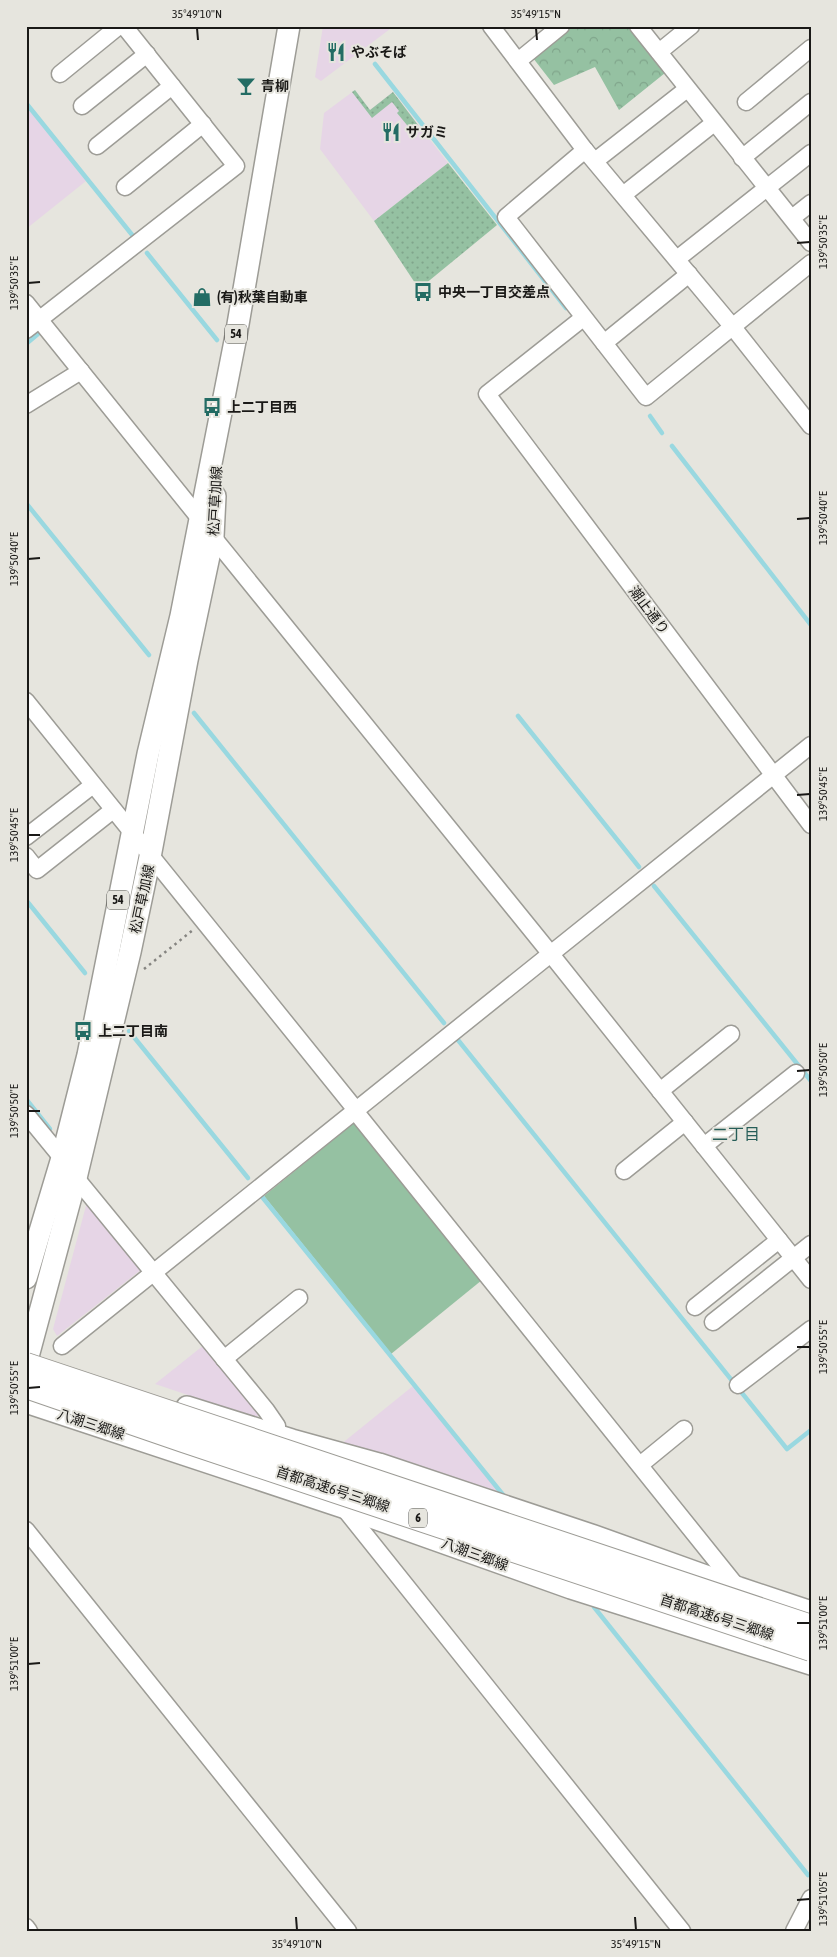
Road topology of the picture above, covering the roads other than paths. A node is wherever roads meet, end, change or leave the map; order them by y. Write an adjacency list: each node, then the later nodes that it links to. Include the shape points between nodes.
1 (119, 26): 12 (street)
2 (124, 26): 10 (street)
3 (290, 26): 42 (main road, 松戸草加線 / 54)
4 (491, 26): 11 (street)
5 (561, 26): 11 (street)
6 (638, 26): 9 (street)
7 (691, 26): 9 (street)
8 (811, 48): 15 (street)
9 (659, 52): 14 (street)
10 (146, 54): 13 (street); 17 (street)
11 (518, 61): 22 (street)
12 (60, 74)
13 (172, 86): 19 (street); 20 (street)
14 (687, 89): 18 (street); 22 (street)
15 (746, 102)
16 (811, 102): 23 (street)
17 (82, 106)
18 (714, 123): 23 (street); 26 (street)
19 (203, 124): 24 (street); 35 (street, via 236,166)
20 (97, 146)
21 (811, 153): 25 (street)
22 (590, 155): 26 (street); 34 (street, via 506,216)
23 (742, 158): 25 (street)
24 (125, 187)
25 (767, 189): 28 (street); 30 (street)
26 (623, 195): 30 (street)
27 (811, 203): 28 (street)
28 (792, 218): 29 (street)
29 (811, 243)
30 (677, 259): 32 (street)
31 (811, 263): 36 (street)
32 (689, 274): 36 (street); 38 (street)
33 (26, 302): 35 (street)
34 (583, 318): 38 (street); 47 (street, 潮止通り, via 487,394)
35 (40, 320): 37 (street); 39 (street)
36 (732, 326): 38 (street, via 646,397); 41 (street)
37 (26, 330)
38 (604, 343)
39 (81, 371): 40 (street); 43 (street)
40 (26, 405)
41 (810, 424)
42 (219, 427): 43 (main road, 松戸草加線 / 54); 44 (main road, 松戸草加線 / 54)
43 (200, 519): 51 (main road, 松戸草加線 / 54)
44 (213, 537): 54 (main road, 松戸草加線 / 54); 55 (street)
45 (26, 701): 48 (street)
46 (811, 745): 47 (street)
47 (773, 775): 50 (street, 潮止通り); 55 (street)
48 (93, 785): 49 (street); 52 (street)
49 (113, 810): 51 (street); 53 (street, via 37,870)
50 (811, 825)
51 (132, 833): 54 (street); 63 (main road, 松戸草加線 / 54, via 88,1055)
52 (26, 837)
53 (26, 856)
54 (150, 856): 59 (street); 65 (main road, 松戸草加線 / 54)
55 (550, 953): 58 (street); 59 (street)
56 (731, 1034): 58 (street)
57 (796, 1073): 62 (street)
58 (660, 1091): 61 (street)
59 (356, 1111): 69 (street); 85 (street)
60 (26, 1114): 63 (street)
61 (685, 1122): 62 (street); 64 (street)
62 (704, 1146): 66 (street)
63 (62, 1158): 70 (main road, 松戸草加線 / 54)
64 (624, 1171)
65 (76, 1178): 69 (street); 78 (main road, 松戸草加線 / 54)
66 (779, 1240): 68 (street); 73 (street)
67 (811, 1244): 68 (street)
68 (794, 1258): 71 (street); 74 (street)
69 (153, 1273): 76 (street); 77 (street)
70 (26, 1278)
71 (811, 1280)
72 (299, 1298): 77 (street)
73 (695, 1307)
74 (713, 1322)
75 (811, 1329): 80 (street)
76 (62, 1346)
77 (224, 1359): 83 (street)
78 (27, 1363): 83 (main road); 84 (main road, via 44,1382 173,1425 195,1437); 91 (highway, 首都高速6号三郷線 / 6, bridge, via 184,1419)
79 (26, 1386): 92 (highway, 首都高速6号三郷線 / 6, bridge)
80 (738, 1386)
81 (26, 1402): 84 (main road, 八潮三郷線)
82 (684, 1429): 85 (street)
83 (285, 1438): 86 (street); 89 (main road, via 379,1464)
84 (209, 1462): 86 (main road, 八潮三郷線)
85 (640, 1465): 89 (street)
86 (277, 1485): 87 (main road, 八潮三郷線)
87 (344, 1507): 93 (main road, 八潮三郷線, via 571,1588); 98 (street)
88 (26, 1530): 97 (street)
89 (739, 1588): 90 (main road)
90 (811, 1612)
91 (811, 1627)
92 (811, 1649)
93 (811, 1664)
94 (811, 1898): 99 (street)
95 (26, 1927): 96 (street)
96 (29, 1931)
97 (348, 1931)
98 (682, 1931)
99 (794, 1931)

